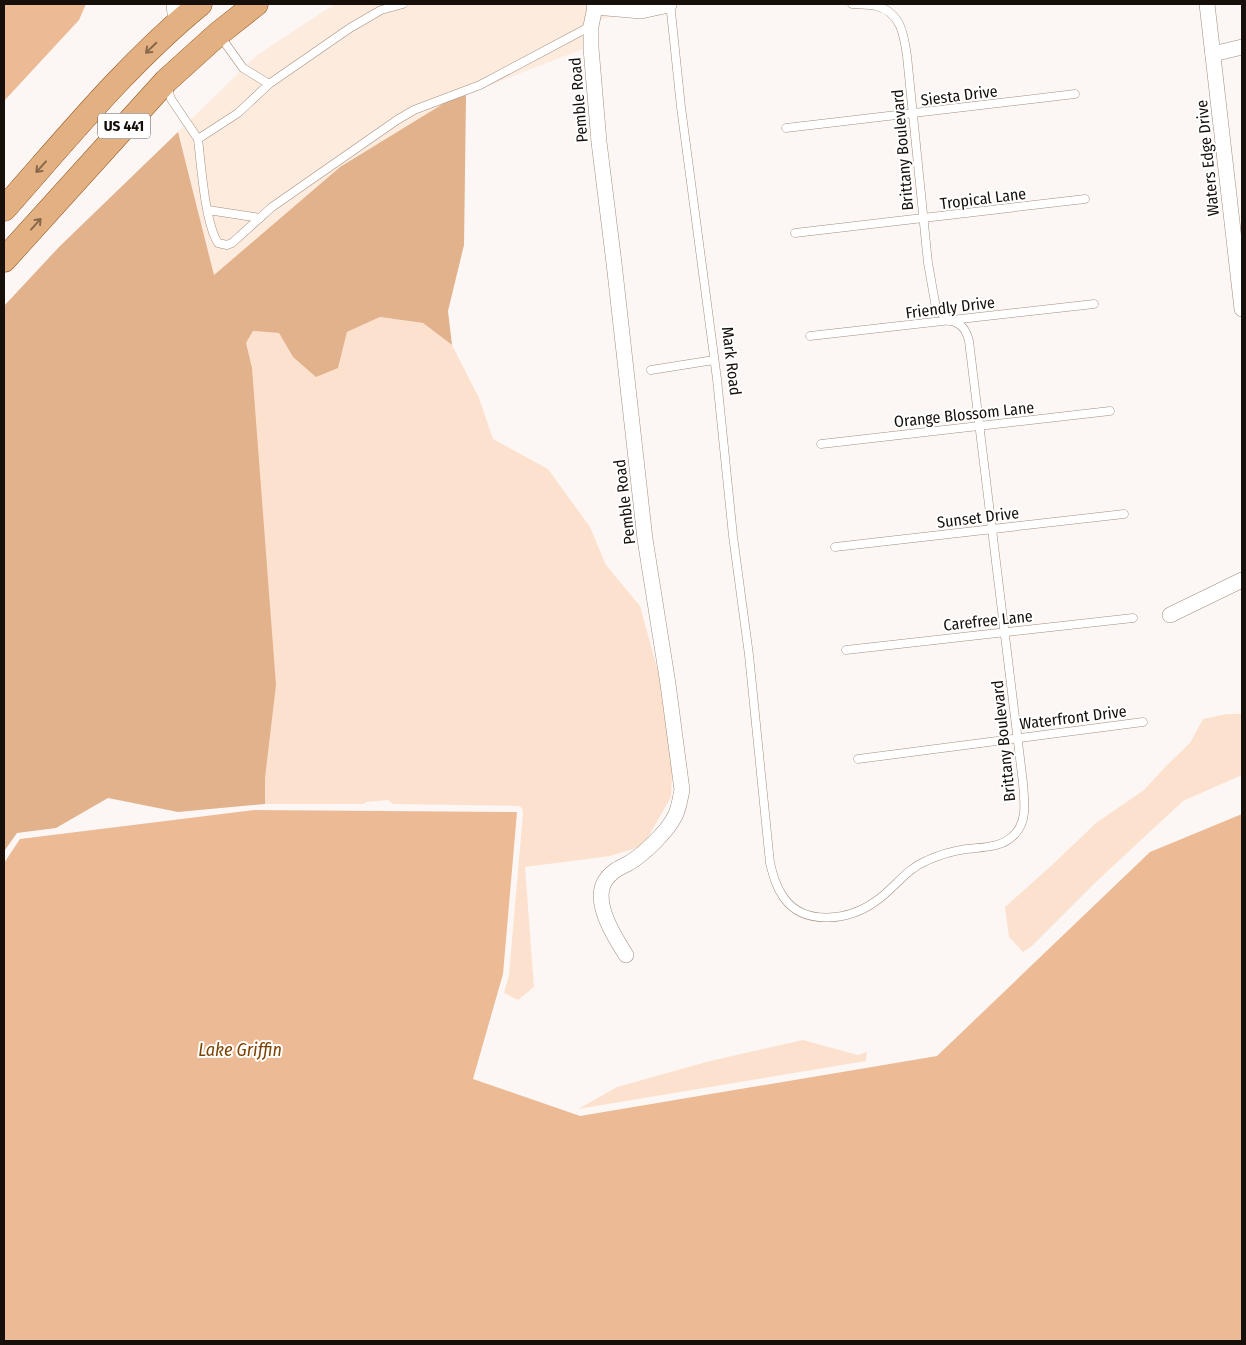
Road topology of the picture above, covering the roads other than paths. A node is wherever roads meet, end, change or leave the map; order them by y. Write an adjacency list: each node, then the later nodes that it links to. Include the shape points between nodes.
1 (200, 4): 10 (main road, US 441)
2 (216, 4): 12 (main road, via 213,20)
3 (256, 4): 12 (main road, US 441)
4 (403, 4): 9 (lane)
5 (671, 4): 8 (street, Mark Road, via 640,11); 32 (lane, Mark Road)
6 (852, 4): 18 (lane, Brittany Boulevard, via 884,9 900,24)
7 (1207, 4): 14 (street, Waters Edge Drive)
8 (594, 5): 11 (street, Pemble Road)
9 (379, 7): 16 (lane)
10 (175, 14): 15 (main road, via 177,40); 22 (main road, US 441, one-way to 22)
11 (591, 26): 24 (lane, via 480,85 414,110 306,182); 49 (street, Pemble Road, via 599,142 645,539 682,790 680,802 668,825 643,854 614,871 602,888 606,918)
12 (218, 34): 15 (main road, US 441); 16 (lane, via 243,68)
13 (1242, 47): 14 (street)
14 (1213, 54): 29 (street, Waters Edge Drive)
15 (166, 81): 20 (lane, via 171,99); 27 (main road, US 441, one-way to 15)
16 (269, 84): 20 (lane, via 238,113)
17 (1075, 94): 18 (lane, Siesta Drive)
18 (913, 114): 19 (lane, Siesta Drive); 25 (lane, Brittany Boulevard)
19 (786, 128)
20 (198, 139): 23 (lane)
21 (1084, 199): 25 (lane, Tropical Lane)
22 (4, 209)
23 (208, 210): 24 (lane); 24 (lane, via 214,236 218,243 227,245)
24 (260, 218)
25 (922, 219): 26 (lane, Tropical Lane); 30 (lane, Brittany Boulevard, via 936,308)
26 (795, 234)
27 (4, 260)
28 (1094, 304): 30 (lane, Friendly Drive)
29 (1242, 309)
30 (951, 321): 31 (lane, Friendly Drive); 35 (lane, Brittany Boulevard, via 961,324 969,341)
31 (810, 336)
32 (714, 360): 33 (lane); 48 (lane, Mark Road)
33 (651, 370)
34 (1110, 411): 35 (lane, Orange Blossom Lane)
35 (980, 426): 36 (lane, Orange Blossom Lane); 38 (lane, Brittany Boulevard)
36 (821, 444)
37 (1124, 514): 38 (lane, Sunset Drive)
38 (992, 529): 39 (lane, Sunset Drive); 43 (lane, Brittany Boulevard)
39 (835, 548)
40 (1242, 580): 41 (street)
41 (1170, 615)
42 (1133, 618): 43 (lane, Carefree Lane)
43 (1004, 632): 44 (lane, Carefree Lane); 46 (lane, Brittany Boulevard)
44 (846, 650)
45 (1144, 722): 46 (lane, Waterfront Drive)
46 (1016, 738): 47 (lane, Waterfront Drive); 48 (lane, Brittany Boulevard, via 1024,814 1016,833 997,845 944,854 925,861 875,902 847,916 808,915 794,909 785,899 776,884 770,863)
47 (858, 759)
48 (764, 800)
49 (626, 955)

